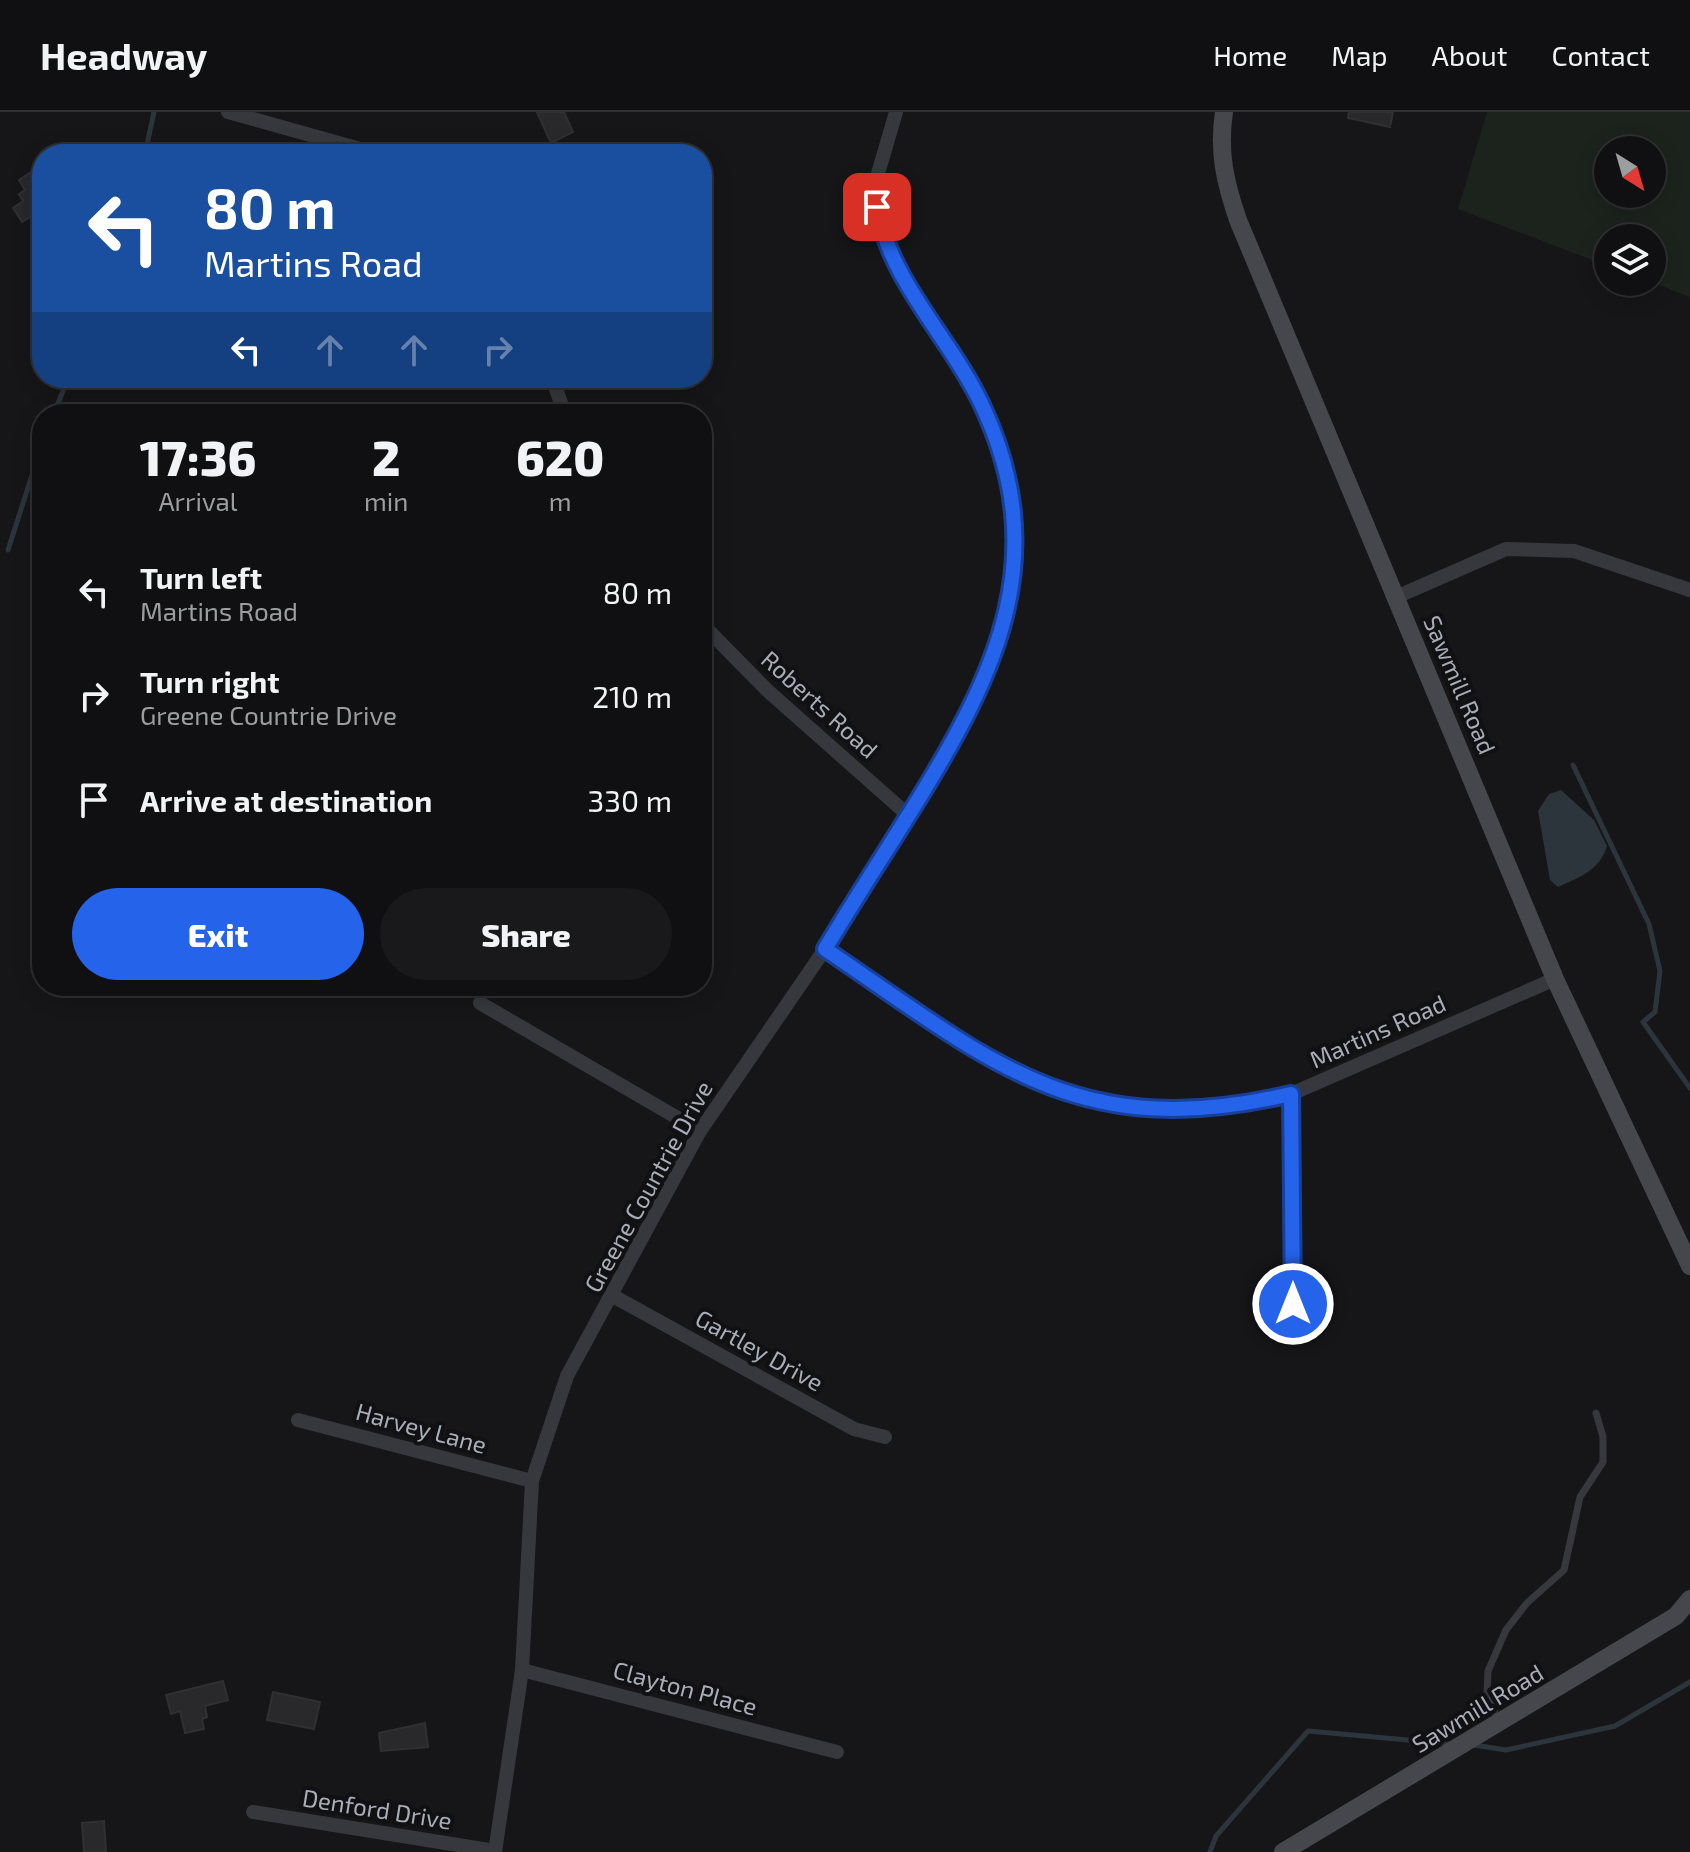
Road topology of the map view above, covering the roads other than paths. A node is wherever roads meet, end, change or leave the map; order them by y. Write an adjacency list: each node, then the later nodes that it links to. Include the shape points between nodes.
1 (228, 112): 4 (street)
2 (896, 112): 8 (street, Greene Countrie Drive, via 877,177 881,233 991,425 1005,469 1014,544 1011,593 994,658 966,722)
3 (1224, 112): 6 (street, Sawmill Road, via 1220,148 1234,209)
4 (342, 144)
5 (1690, 590): 6 (street, via 1574,551 1506,549)
6 (1396, 597): 10 (street, Sawmill Road)
7 (712, 634): 8 (street, Roberts Road)
8 (908, 815): 9 (street, Greene Countrie Drive)
9 (825, 949): 12 (street, Martins Road, via 1012,1072 1079,1099 1174,1111); 13 (street, Greene Countrie Drive)
10 (1555, 979): 12 (street, Martins Road); 14 (street, Sawmill Road)
11 (480, 1003): 13 (street)
12 (1291, 1094): 16 (street)
13 (700, 1131): 15 (street, Greene Countrie Drive)
14 (1690, 1263)
15 (613, 1296): 19 (street, Gartley Drive, via 854,1429); 20 (street, Greene Countrie Drive, via 567,1376)
16 (1293, 1304)
17 (1596, 1413): 23 (lane, via 1603,1462 1580,1497 1564,1570 1506,1630 1488,1671 1487,1693)
18 (298, 1420): 20 (street, Harvey Lane)
19 (885, 1437)
20 (532, 1481): 22 (street, Greene Countrie Drive)
21 (1690, 1599): 23 (street, Sawmill Road, via 1676,1616)
22 (522, 1670): 24 (street, Clayton Place); 26 (street, Greene Countrie Drive)
23 (1500, 1724): 27 (street, Sawmill Road)
24 (837, 1752)
25 (253, 1812): 26 (street, Denford Drive)
26 (495, 1851)
27 (1283, 1852)

